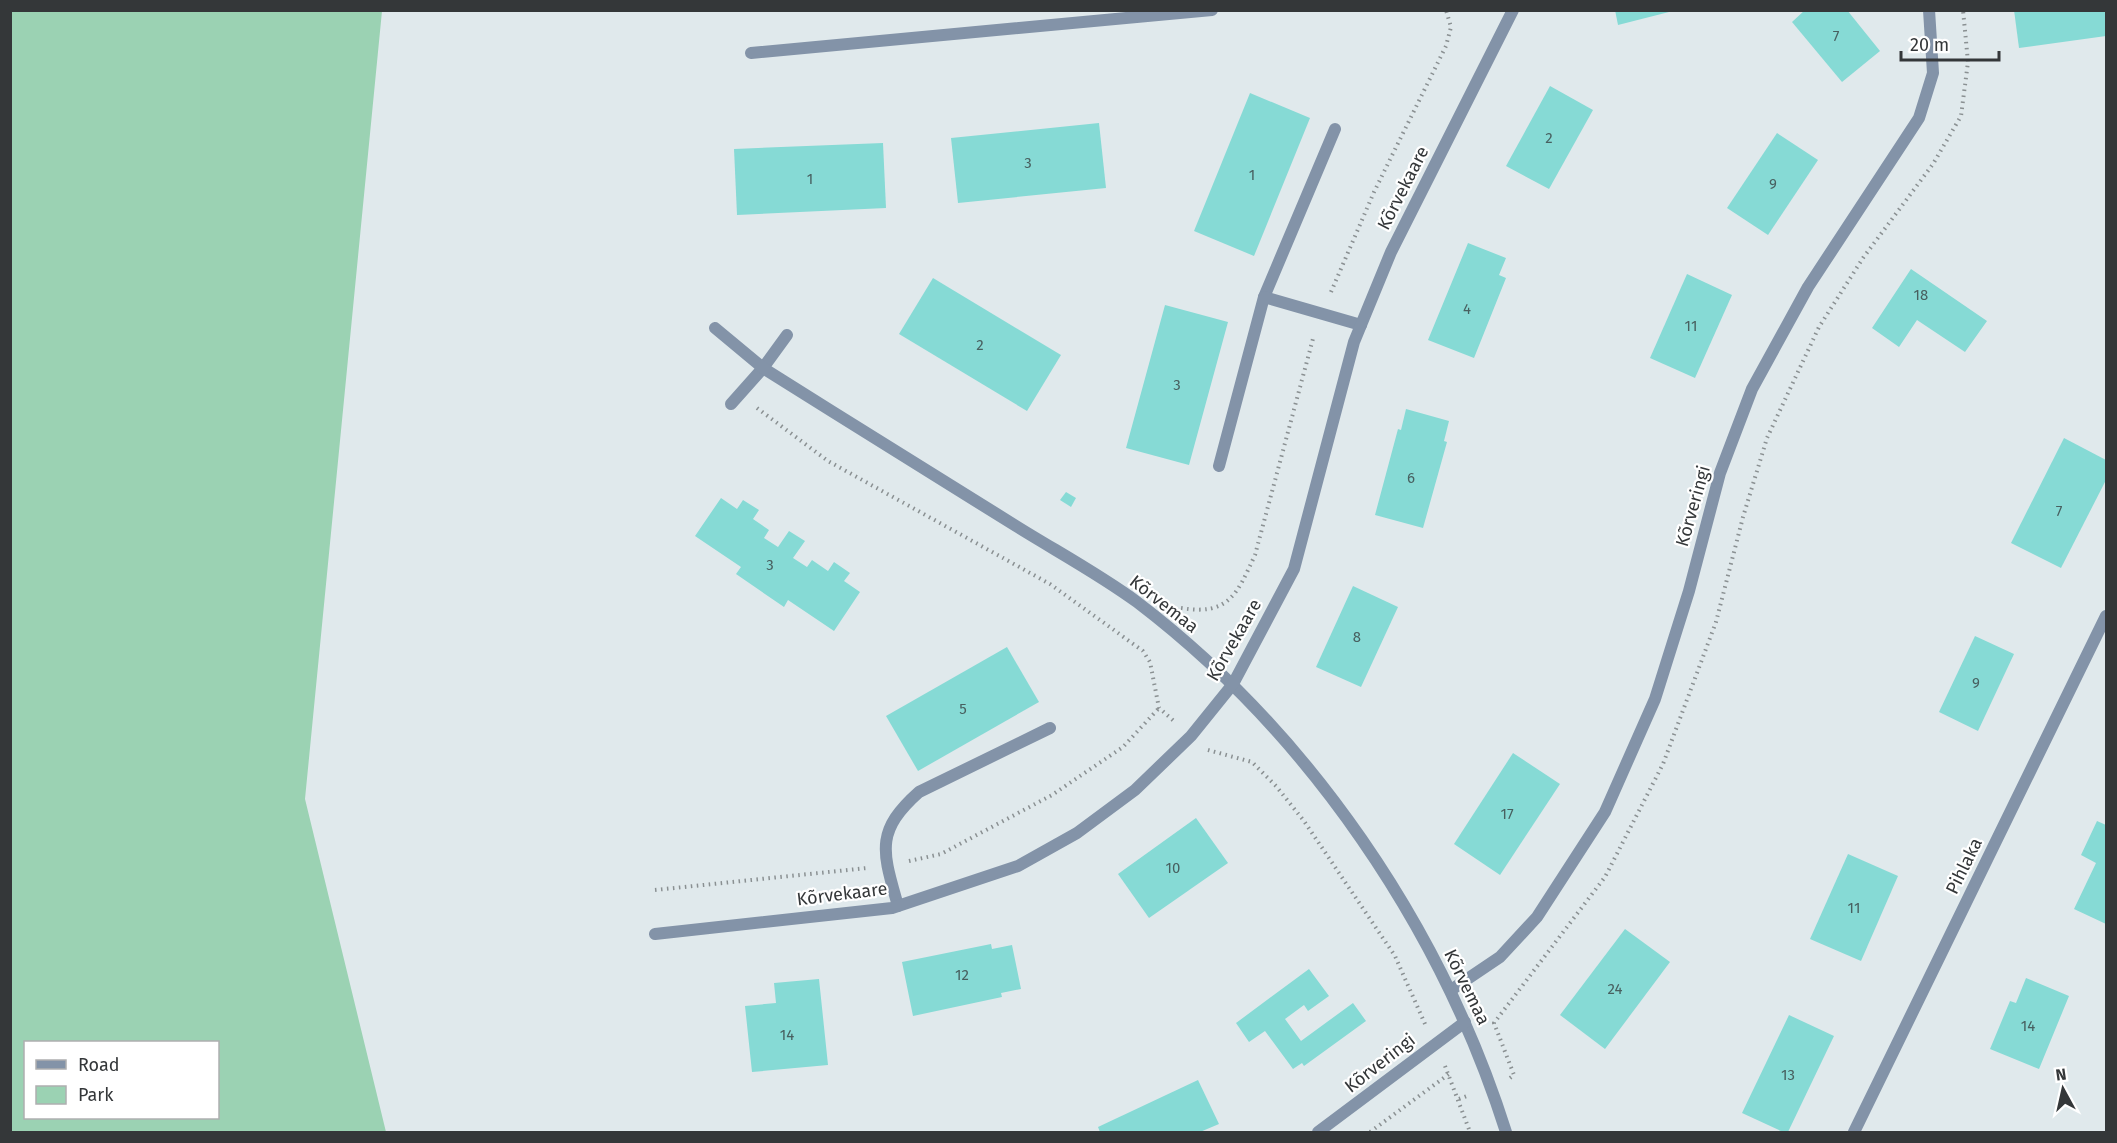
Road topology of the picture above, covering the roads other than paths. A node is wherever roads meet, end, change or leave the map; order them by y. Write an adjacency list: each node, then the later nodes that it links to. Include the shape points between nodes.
1 (1212, 10): 4 (street)
2 (1514, 10): 7 (street, Kõrvekaare, via 1392,252)
3 (1929, 10): 18 (street, Kõrveringi, via 1933,73 1919,118 1808,287 1752,388 1720,473 1655,699 1605,812 1537,917 1500,957)
4 (751, 53)
5 (1335, 129): 6 (street)
6 (1264, 297): 7 (street); 12 (street)
7 (1361, 325): 14 (street, Kõrvekaare, via 1294,569)
8 (715, 328): 10 (street, Kõrvemaa)
9 (787, 335): 10 (street)
10 (763, 368): 11 (street); 14 (street, Kõrvemaa, via 1136,602)
11 (735, 400)
12 (1218, 466)
13 (2106, 616): 22 (street, Pihlaka)
14 (1233, 684): 16 (street, Kõrvekaare, via 1191,736 1135,790 1077,833 1018,866); 18 (street, Kõrvemaa, via 1286,740 1391,881)
15 (1050, 728): 16 (street, via 919,792 901,807 885,834 887,866)
16 (898, 906): 17 (street, Kõrvekaare)
17 (655, 934)
18 (1451, 990): 19 (street, Kõrvemaa)
19 (1465, 1022): 20 (street, Kõrveringi); 21 (street, Kõrvemaa)
20 (1318, 1132)
21 (1506, 1132)
22 (1854, 1132)

